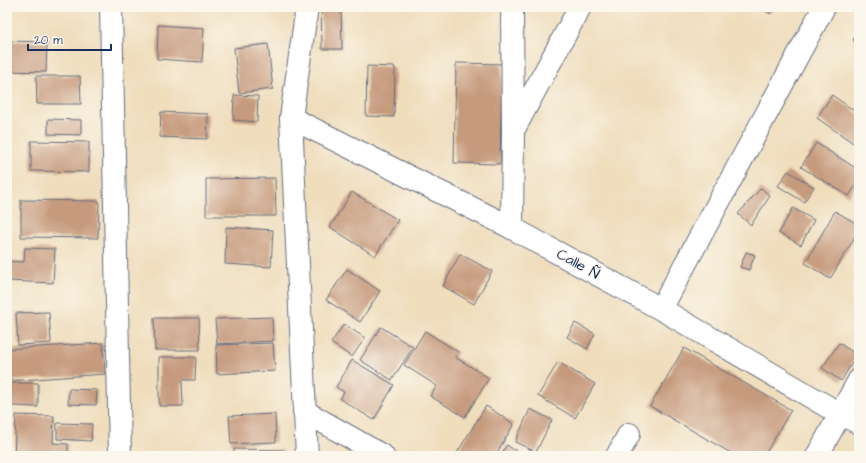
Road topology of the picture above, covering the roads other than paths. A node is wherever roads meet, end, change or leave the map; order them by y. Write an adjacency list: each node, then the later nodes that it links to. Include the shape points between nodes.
1 (112, 7): 15 (street)
2 (296, 7): 3 (street)
3 (307, 7): 7 (street)
4 (512, 7): 8 (street)
5 (580, 7): 8 (street)
6 (824, 7): 10 (street)
7 (291, 118): 9 (street, Calle Ñ); 12 (street)
8 (513, 130): 9 (street)
9 (512, 228): 10 (street, Calle Ñ)
10 (661, 309): 13 (street, Calle Ñ)
11 (859, 380): 13 (street)
12 (304, 411): 16 (street); 17 (street)
13 (850, 418): 19 (street)
14 (629, 434): 18 (street)
15 (120, 456)
16 (307, 456)
17 (383, 456)
18 (617, 456)
19 (817, 456)

